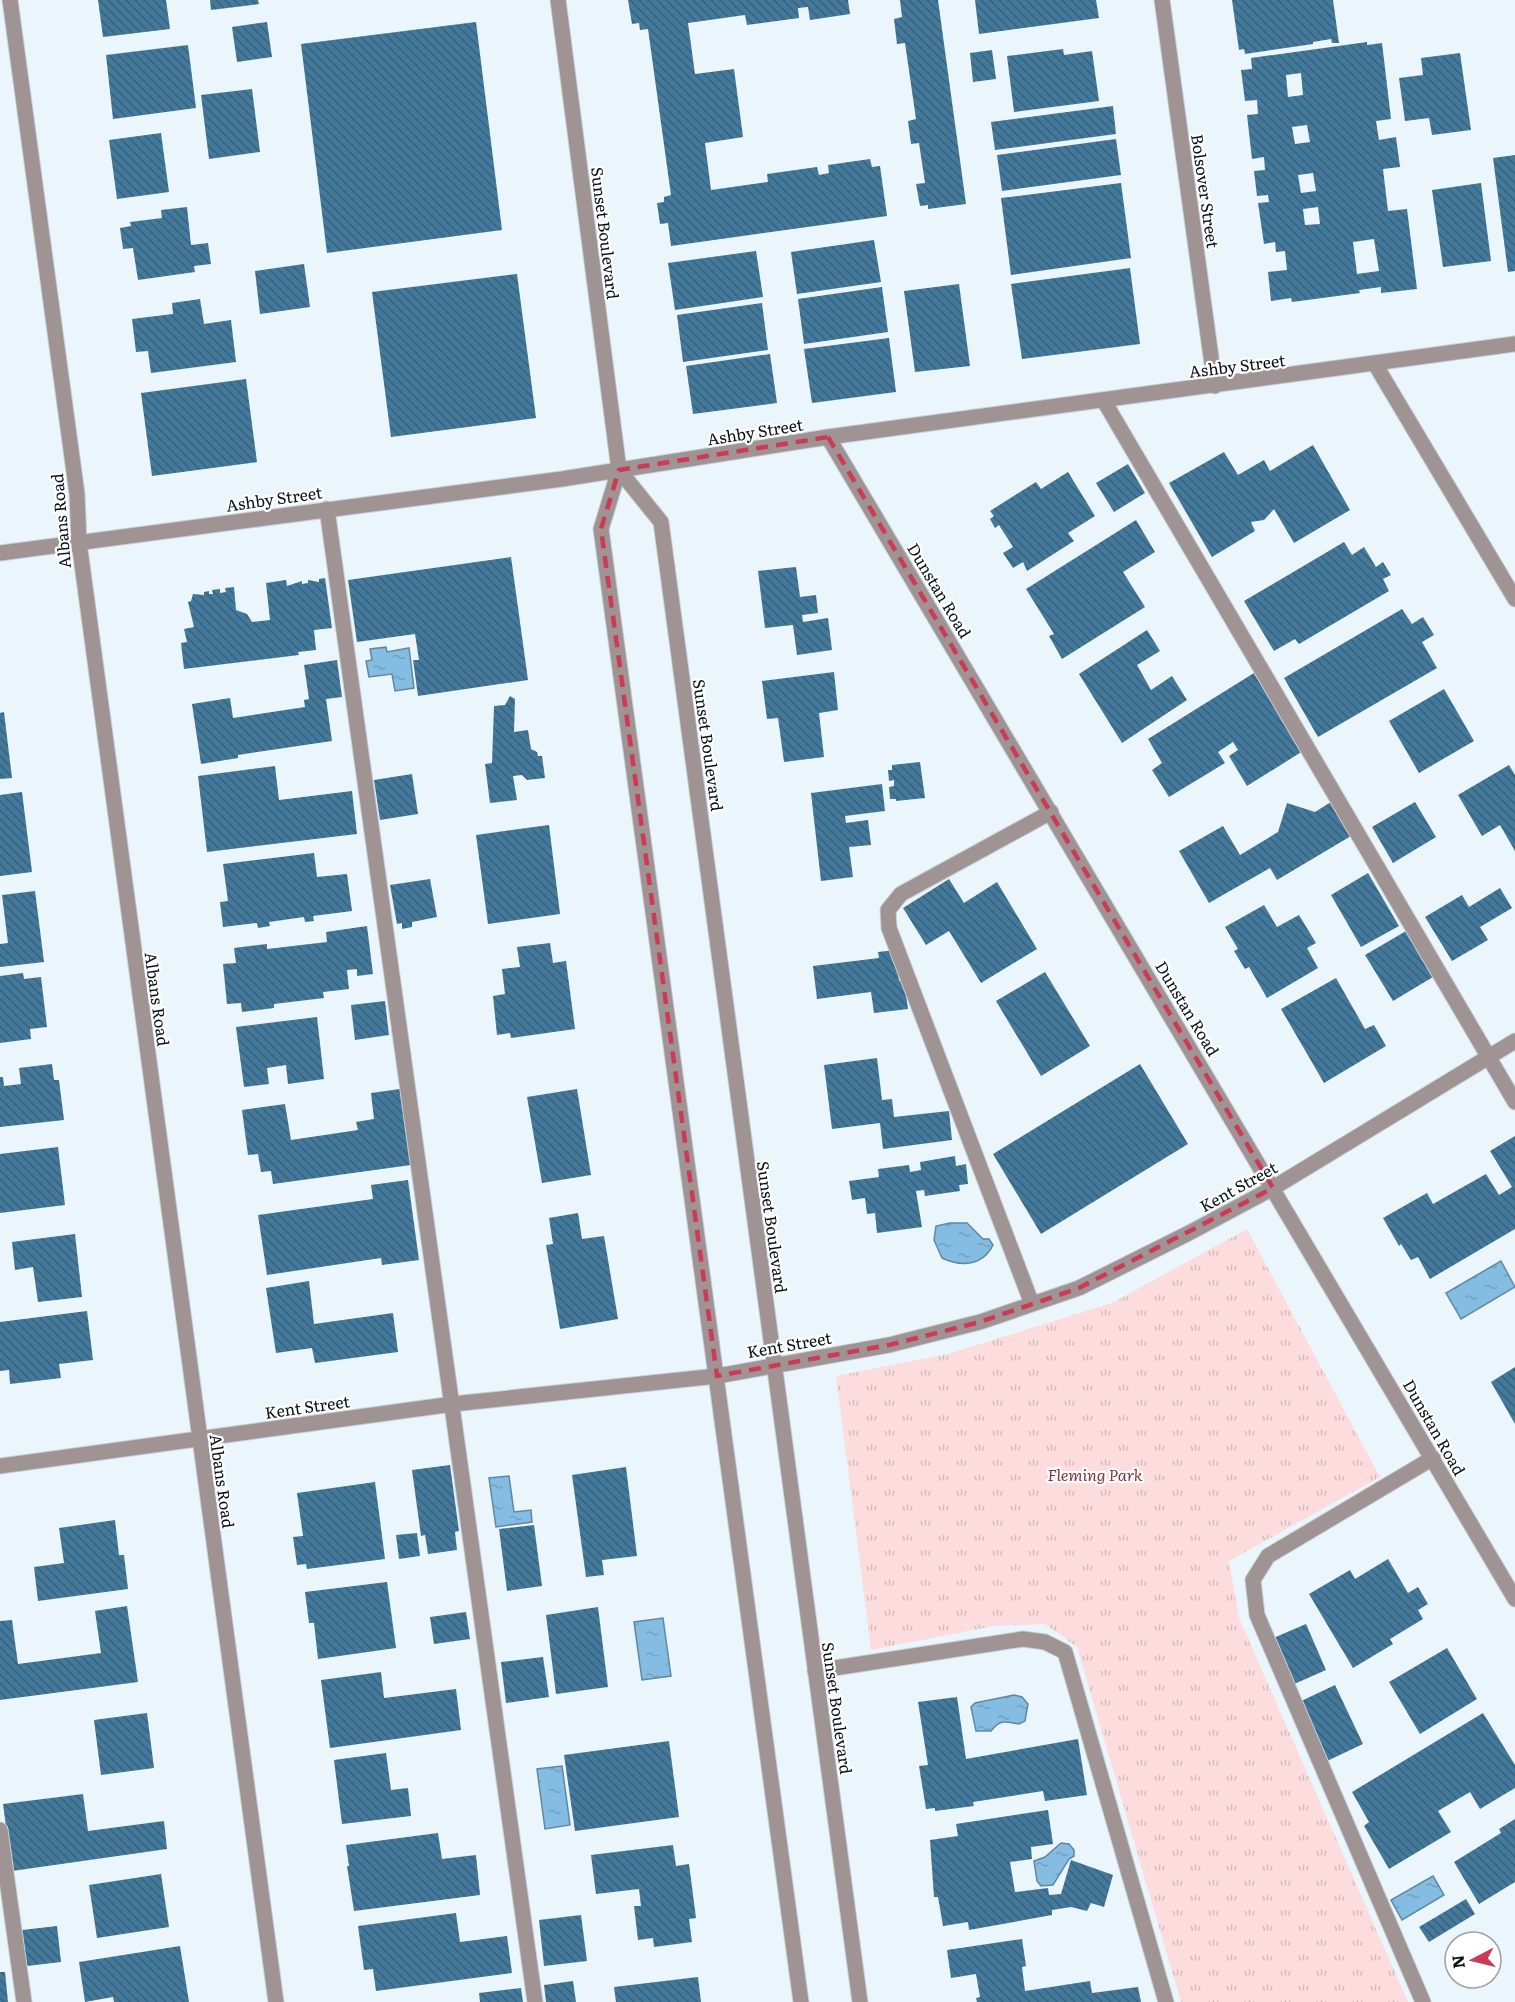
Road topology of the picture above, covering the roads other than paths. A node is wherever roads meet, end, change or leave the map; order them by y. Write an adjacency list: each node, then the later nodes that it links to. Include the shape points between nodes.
1 (10, 0): 11 (street, Albans Road, via 77,494)
2 (558, 0): 9 (street, Sunset Boulevard)
3 (1162, 0): 6 (street, Bolsover Street)
4 (1515, 344): 5 (street, Ashby Street)
5 (1375, 364): 6 (street, Ashby Street); 13 (street)
6 (1215, 386): 7 (street, Ashby Street)
7 (1104, 401): 8 (street, Ashby Street); 16 (street)
8 (828, 437): 9 (street, Ashby Street); 14 (street, Dunstan Road)
9 (619, 470): 10 (street, Ashby Street); 20 (street, Sunset Boulevard, via 661,522); 21 (street, Sunset Boulevard, via 601,529)
10 (327, 509): 11 (street, Ashby Street); 22 (street)
11 (79, 542): 12 (street, Ashby Street); 23 (street, Albans Road)
12 (0, 553)
13 (1515, 599)
14 (1051, 812): 18 (street, Dunstan Road); 19 (street, via 901,894 888,910 889,928)
15 (1515, 1041): 16 (street, Kent Street)
16 (1489, 1057): 17 (street); 18 (street, Kent Street)
17 (1515, 1102)
18 (1273, 1188): 19 (street, Kent Street, via 1079,1288); 24 (street, Dunstan Road)
19 (1032, 1304): 20 (street, Kent Street, via 889,1345)
20 (774, 1364): 21 (street, Kent Street); 27 (street, Sunset Boulevard)
21 (717, 1376): 22 (street, Kent Street); 32 (street, Sunset Boulevard)
22 (453, 1404): 23 (street, Kent Street); 31 (street)
23 (199, 1438): 25 (street, Kent Street); 30 (street, Albans Road)
24 (1433, 1458): 26 (street, Dunstan Road); 35 (street, via 1268,1556 1252,1580 1257,1615)
25 (0, 1466)
26 (1515, 1599)
27 (815, 1671): 33 (street, Sunset Boulevard); 34 (street, via 1023,1640 1045,1642 1065,1652)
28 (0, 1830): 29 (street)
29 (24, 2002)
30 (276, 2002)
31 (535, 2002)
32 (801, 2002)
33 (860, 2002)
34 (1166, 2002)
35 (1423, 2002)

